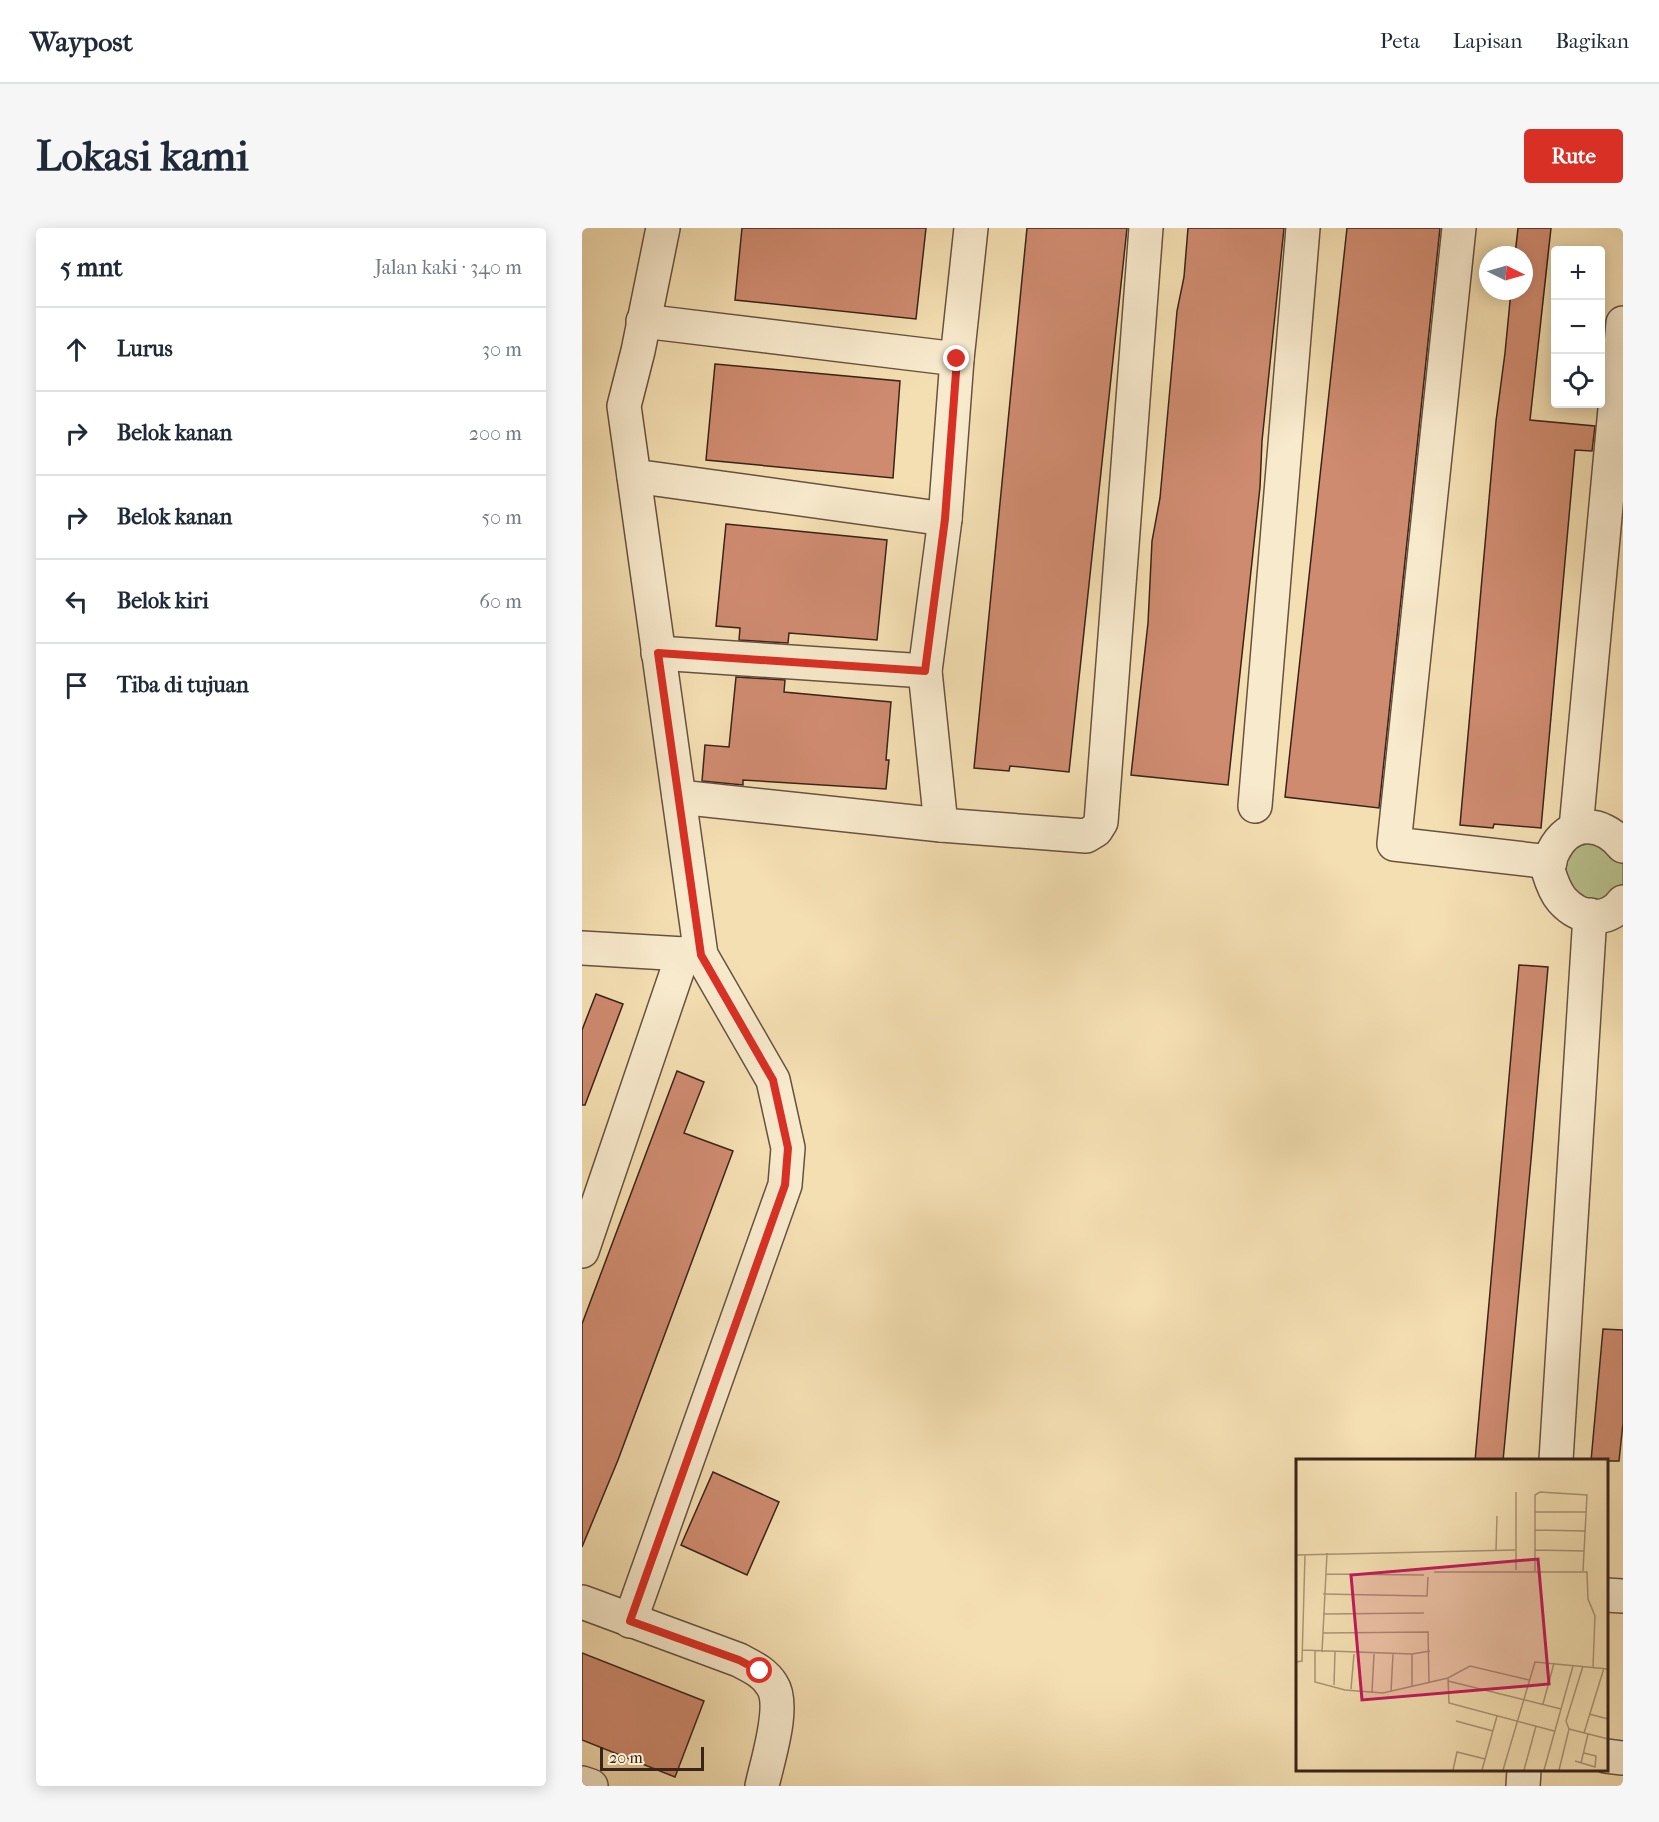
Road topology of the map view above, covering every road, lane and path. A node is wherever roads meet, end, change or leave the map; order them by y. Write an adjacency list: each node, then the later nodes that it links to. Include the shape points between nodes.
1 (663, 228): 6 (street)
2 (971, 228): 8 (street)
3 (1146, 228): 15 (street, via 1101,822 1086,836)
4 (1303, 228): 14 (street)
5 (1459, 228): 18 (street, via 1394,844)
6 (643, 321): 8 (street); 9 (street, via 624,406)
7 (1623, 323): 16 (street)
8 (957, 359): 10 (street)
9 (634, 476): 10 (street); 11 (street)
10 (945, 519): 12 (street)
11 (658, 653): 12 (street); 13 (street)
12 (925, 671): 15 (street)
13 (679, 796): 15 (street); 22 (street)
14 (1255, 806)
15 (941, 825)
16 (1576, 828): 17 (street, via 1606,831); 18 (street, via 1561,840)
17 (1623, 846)
18 (1550, 862): 20 (street, via 1548,870 1561,898 1575,911)
19 (1623, 902): 20 (street, via 1605,917)
20 (1590, 915): 24 (street)
21 (582, 948): 22 (street)
22 (692, 954): 23 (street); 28 (street, via 773,1080 788,1148 785,1185)
23 (582, 1251)
24 (1556, 1459)
25 (1608, 1595): 26 (street)
26 (1623, 1596)
27 (582, 1602): 28 (street)
28 (630, 1621): 34 (street, via 739,1660 760,1671 774,1687 778,1710)
29 (1608, 1756): 30 (street)
30 (1623, 1758)
31 (1524, 1771): 35 (street)
32 (582, 1783): 33 (street)
33 (591, 1786)
34 (762, 1786)
35 (1523, 1786)

